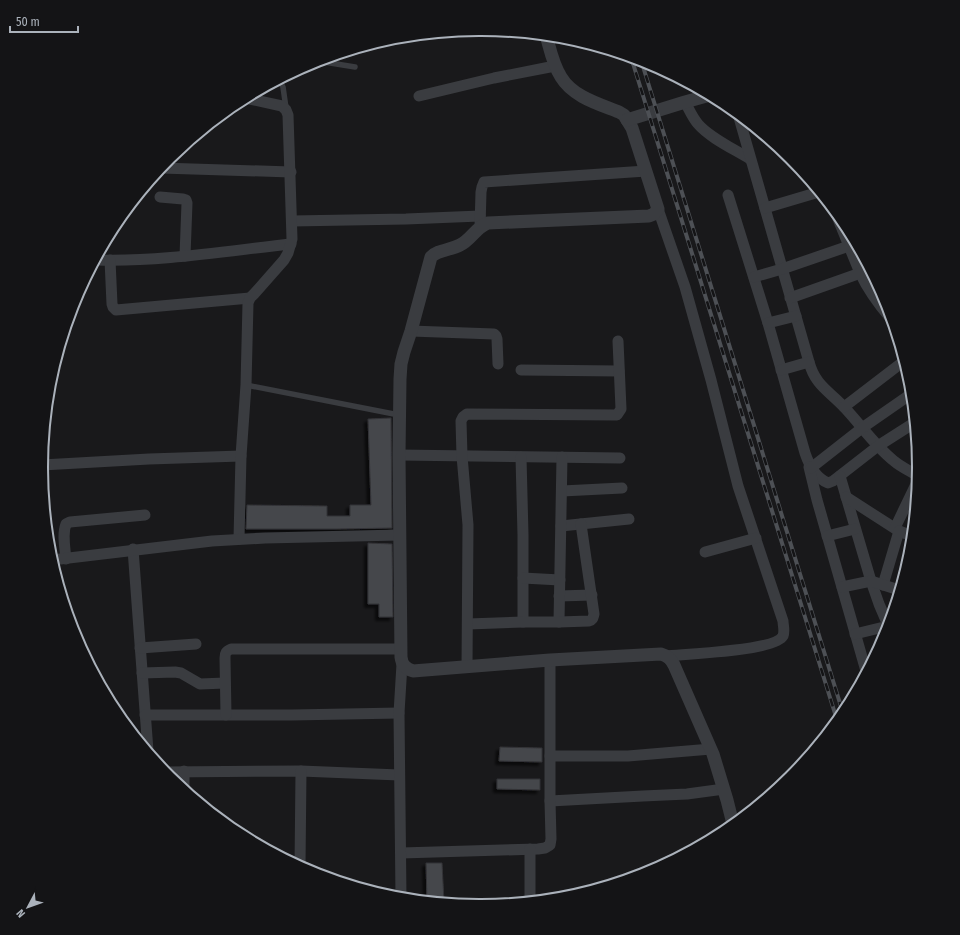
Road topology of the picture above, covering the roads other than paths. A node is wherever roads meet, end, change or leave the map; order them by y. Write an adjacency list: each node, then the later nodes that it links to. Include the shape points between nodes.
1 (548, 42): 3 (street)
2 (331, 63): 4 (lane)
3 (555, 66): 6 (street); 11 (street, via 560,77 576,93 619,112)
4 (355, 67)
5 (281, 84): 10 (lane)
6 (419, 96)
7 (702, 98): 9 (street)
8 (254, 100): 10 (street, via 282,106)
9 (685, 102): 11 (street); 13 (street, via 703,129)
10 (286, 110): 16 (street)
11 (627, 120): 15 (street)
12 (740, 123): 13 (street)
13 (750, 159): 20 (street)
14 (169, 168): 16 (street)
15 (646, 170): 21 (street); 23 (street, via 484,182)
16 (291, 172): 22 (street)
17 (813, 194): 20 (street)
18 (728, 195): 34 (street)
19 (160, 197): 27 (street, via 186,200)
20 (765, 208): 31 (street)
21 (658, 209): 23 (street, via 650,216 484,224); 78 (street, via 685,287 738,486)
22 (292, 221): 23 (street, via 406,219); 25 (street)
23 (480, 222): 40 (street, via 465,242 453,249 433,254)
24 (847, 241): 26 (street)
25 (291, 244): 27 (street); 35 (street, via 284,260)
26 (849, 246): 30 (street); 31 (street)
27 (185, 256): 29 (street)
28 (102, 260): 29 (street)
29 (110, 260): 35 (street, via 112,304 116,310)
30 (861, 266)
31 (782, 269): 34 (street); 36 (street)
32 (865, 272): 36 (street)
33 (866, 275): 37 (street, via 872,294)
34 (754, 277): 39 (street)
35 (250, 298): 48 (street)
36 (790, 298): 38 (street)
37 (880, 304)
38 (796, 316): 39 (street); 42 (street)
39 (768, 323): 46 (street)
40 (411, 331): 43 (street, via 494,334 497,339); 51 (street, via 401,364)
41 (618, 341): 47 (street)
42 (809, 362): 46 (street); 50 (street, via 823,388)
43 (498, 364)
44 (899, 365): 50 (street)
45 (521, 370): 47 (street)
46 (781, 370): 62 (street)
47 (619, 371): 57 (street, via 621,409 617,415 467,414 461,421)
48 (246, 386): 51 (lane); 56 (street)
49 (906, 398): 53 (street)
50 (844, 407): 53 (street)
51 (400, 415): 55 (street)
52 (910, 426): 54 (street)
53 (862, 428): 54 (street); 62 (street)
54 (878, 446): 63 (street, via 894,462); 64 (street)
55 (399, 455): 57 (street); 76 (street)
56 (241, 456): 61 (street); 79 (street)
57 (462, 456): 58 (street); 95 (street, via 468,525)
58 (521, 457): 59 (street); 84 (street)
59 (562, 458): 60 (street); 66 (street)
60 (620, 458)
61 (48, 465)
62 (809, 465): 64 (street, via 828,483); 77 (street)
63 (912, 472)
64 (840, 476): 68 (street)
65 (622, 488): 66 (street)
66 (562, 491): 72 (street)
67 (911, 496): 74 (street)
68 (846, 497): 73 (street); 74 (street)
69 (145, 515): 82 (street, via 66,524)
70 (629, 519): 71 (street)
71 (581, 524): 72 (street); 91 (street)
72 (561, 526): 85 (street)
73 (855, 529): 77 (street); 86 (street)
74 (897, 529): 75 (street); 87 (street)
75 (906, 533)
76 (400, 536): 79 (street); 100 (street)
77 (827, 536): 88 (street)
78 (756, 538): 81 (street); 101 (street, via 783,621 783,636 778,641 752,648)
79 (239, 539): 80 (street)
80 (133, 549): 82 (street); 99 (street)
81 (705, 552)
82 (66, 558): 83 (street)
83 (59, 559)
84 (523, 578): 85 (street); 93 (street)
85 (560, 580): 90 (street)
86 (871, 581): 87 (street); 88 (street); 92 (street)
87 (883, 585): 89 (street)
88 (842, 587): 97 (street)
89 (894, 588)
90 (559, 596): 91 (street); 94 (street)
91 (592, 596): 94 (street, via 592,620)
92 (885, 617)
93 (523, 622): 94 (street); 95 (street)
94 (558, 622)
95 (468, 624): 105 (street)
96 (881, 627): 97 (street)
97 (856, 634): 103 (street)
98 (196, 644): 99 (street)
99 (140, 648): 106 (street)
100 (401, 649): 104 (street); 107 (street, via 231,649 227,650 224,658)
101 (666, 656): 102 (street, via 660,654); 112 (street, via 674,665)
102 (550, 660): 105 (street); 113 (street)
103 (864, 663)
104 (402, 664): 105 (street, via 406,669 413,670); 108 (street)
105 (467, 667)
106 (142, 673): 107 (street, via 175,672 200,684); 109 (street)
107 (225, 683): 110 (street)
108 (399, 714): 110 (street); 117 (street)
109 (145, 715): 110 (street); 111 (street)
110 (226, 715)
111 (147, 741)
112 (711, 749): 113 (street, via 628,756); 119 (street)
113 (550, 756): 120 (street)
114 (184, 771): 115 (street); 116 (street); 118 (street)
115 (302, 771): 117 (street); 124 (street)
116 (174, 772)
117 (399, 775): 123 (street)
118 (184, 782)
119 (724, 789): 120 (street, via 687,794); 121 (street)
120 (550, 801): 122 (street, via 550,845)
121 (731, 818)
122 (530, 849): 123 (street); 126 (street)
123 (400, 853): 125 (street)
124 (299, 859)
125 (401, 892)
126 (530, 896)

